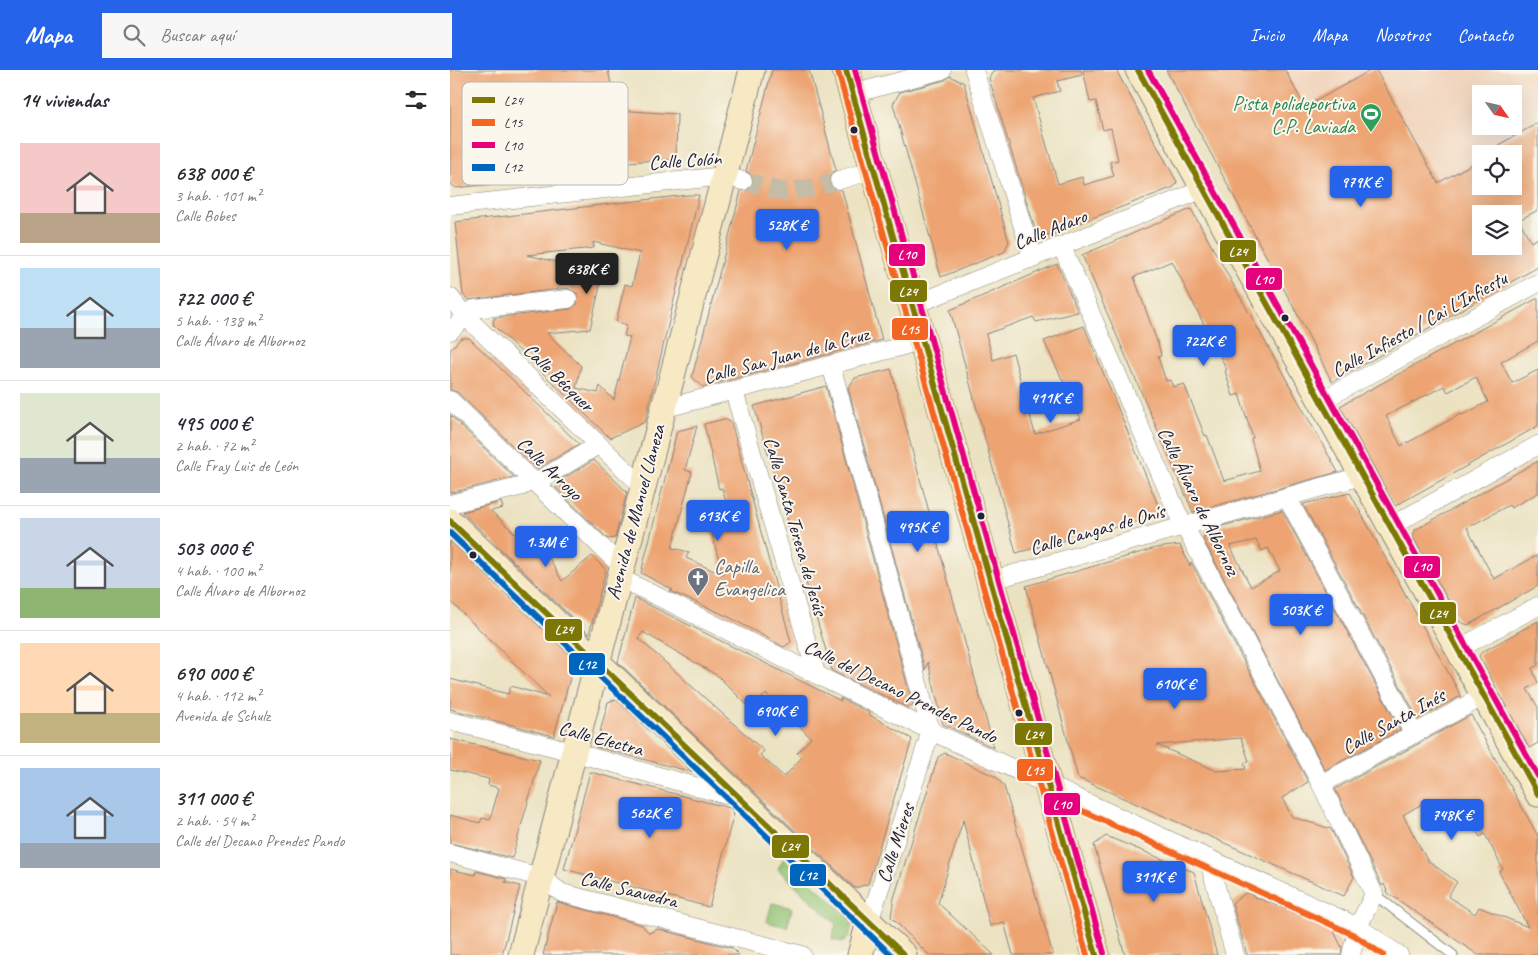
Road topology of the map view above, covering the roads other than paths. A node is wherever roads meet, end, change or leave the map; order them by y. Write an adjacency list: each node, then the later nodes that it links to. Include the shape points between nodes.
1 (752, 70): 7 (street, Avenida de Manuel Llaneza)
2 (942, 70): 5 (street)
3 (974, 70): 12 (street)
4 (1138, 70): 9 (street)
5 (849, 82): 6 (main road)
6 (873, 170): 8 (street); 16 (main road)
7 (733, 178): 10 (street, Calle Colón); 24 (street, Avenida de Manuel Llaneza)
8 (839, 180)
9 (1204, 189): 11 (street, Calle Adaro); 23 (street)
10 (450, 206)
11 (1062, 247): 12 (street, Calle Adaro); 33 (street, Calle Álvaro de Albornoz)
12 (1033, 258): 16 (street, Calle Adaro)
13 (1538, 283): 23 (street, Calle Infiesto / Cai L'Infiestu)
14 (450, 297): 17 (street, Calle Bécquer)
15 (568, 299): 17 (street, via 474,309)
16 (911, 306): 19 (main road)
17 (465, 316): 18 (street); 25 (street, Calle Bécquer)
18 (450, 331)
19 (921, 340): 20 (street, Calle San Juan de la Cruz); 36 (main road)
20 (831, 365): 21 (street, Calle San Juan de la Cruz); 43 (street)
21 (734, 390): 24 (street, Calle San Juan de la Cruz); 40 (street, Calle Santa Teresa de Jesús)
22 (450, 400): 28 (street, Calle Arroyo)
23 (1321, 402): 27 (street)
24 (662, 409): 29 (street, Avenida de Manuel Llaneza)
25 (598, 445): 28 (street); 29 (street, Calle Bécquer)
26 (1538, 445): 34 (street)
27 (1361, 476): 30 (street, Calle Cangas de Onís); 34 (street)
28 (529, 484): 31 (street); 35 (street, Calle Arroyo)
29 (642, 486): 35 (street, Avenida de Manuel Llaneza)
30 (1287, 497): 33 (street, Calle Cangas de Onís); 44 (street)
31 (450, 504)
32 (450, 521): 39 (street)
33 (1184, 526): 36 (street, Calle Cangas de Onís); 47 (street, Calle Álvaro de Albornoz)
34 (1389, 528): 38 (street)
35 (620, 572): 39 (street, Avenida de Manuel Llaneza); 40 (street, Calle del Decano Prendes Pando)
36 (989, 581): 48 (main road)
37 (1538, 606): 38 (street)
38 (1458, 650): 41 (street)
39 (596, 660): 45 (street, Avenida de Manuel Llaneza); 50 (street)
40 (816, 673): 43 (street, Calle del Decano Prendes Pando)
41 (1484, 696): 44 (street, Calle Santa Inés); 46 (street)
42 (450, 721): 45 (street, Calle Electra)
43 (931, 731): 48 (street, Calle del Decano Prendes Pando); 55 (street, Calle Mieres)
44 (1414, 734): 47 (street, Calle Santa Inés)
45 (572, 752): 50 (street, Calle Electra); 53 (street, Avenida de Manuel Llaneza)
46 (1531, 766): 49 (street)
47 (1322, 784): 54 (street, Calle Álvaro de Albornoz)
48 (1047, 785): 52 (street, Calle del Decano Prendes Pando); 61 (main road)
49 (1538, 794)
50 (740, 799): 55 (street)
51 (450, 853): 53 (street, Calle Saavedra)
52 (1208, 858): 56 (street, Calle del Decano Prendes Pando); 62 (street)
53 (540, 878): 57 (street, Avenida de Manuel Llaneza); 58 (street, Calle Saavedra, via 562,894)
54 (1374, 894): 56 (street); 65 (lane)
55 (869, 922): 59 (street, Calle Mieres); 60 (street)
56 (1358, 927): 63 (street); 64 (street, Calle del Decano Prendes Pando)
57 (521, 955)
58 (802, 955)
59 (860, 955)
60 (904, 955)
61 (1096, 955)
62 (1235, 955)
63 (1351, 955)
64 (1399, 955)
65 (1453, 955)

